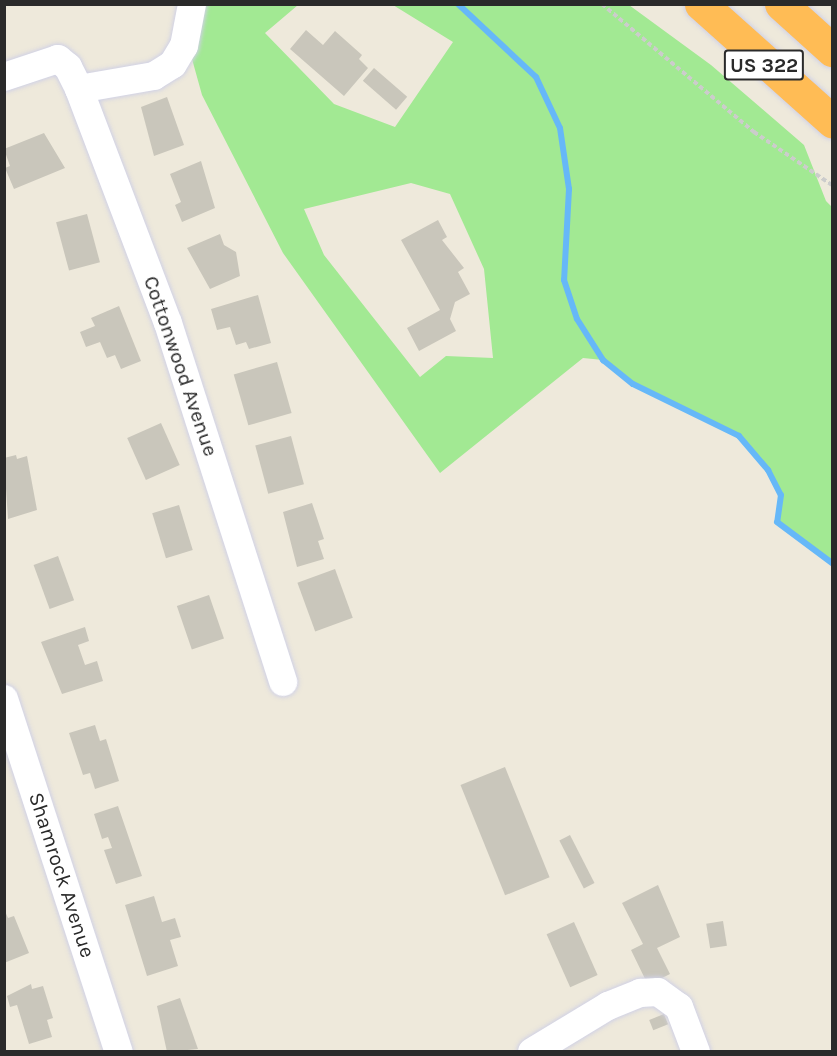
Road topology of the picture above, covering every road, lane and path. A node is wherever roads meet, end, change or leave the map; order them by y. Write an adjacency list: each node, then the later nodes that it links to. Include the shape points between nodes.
1 (192, 4): 7 (street, via 184,46 173,64 154,76)
2 (602, 4): 9 (path, via 754,132)
3 (700, 4): 8 (highway, US 322)
4 (781, 4): 5 (highway, US 322)
5 (832, 50)
6 (4, 77): 7 (street, Cottonwood Avenue, via 58,59 68,67)
7 (79, 89): 10 (street, Cottonwood Avenue, via 168,322)
8 (832, 121)
9 (832, 185)
10 (283, 682)
11 (4, 699): 12 (street, Shamrock Avenue)
12 (119, 1052)
13 (532, 1052): 14 (street, via 608,1006 640,993 658,992 679,1007)
14 (696, 1052)

